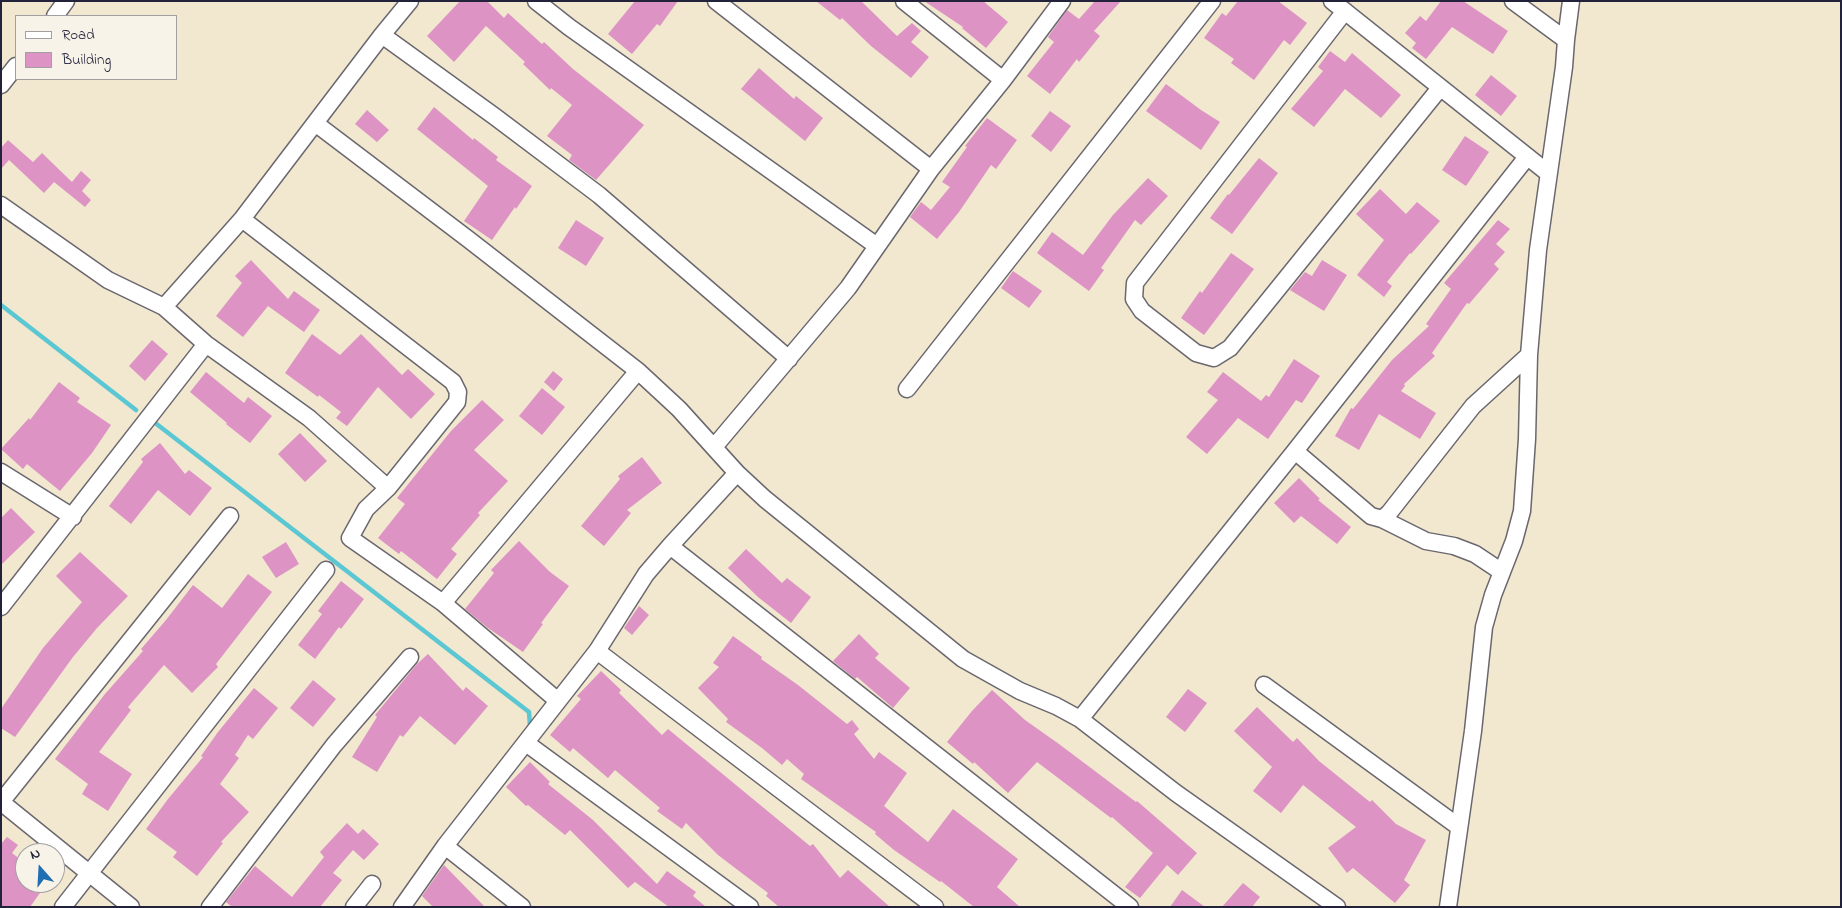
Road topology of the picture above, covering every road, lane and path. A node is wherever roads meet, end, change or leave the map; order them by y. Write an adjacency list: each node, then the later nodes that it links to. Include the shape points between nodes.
1 (66, 1): 12 (street)
2 (410, 1): 13 (street)
3 (536, 1): 25 (street)
4 (716, 1): 21 (street)
5 (904, 1): 16 (street)
6 (1062, 1): 16 (street)
7 (1212, 1): 31 (street)
8 (1332, 1): 11 (street)
9 (1513, 1): 14 (street)
10 (1571, 1): 14 (street)
11 (1345, 11): 18 (street); 18 (street, via 1135,283 1134,299 1142,311 1196,353 1214,358 1230,348)
12 (56, 15)
13 (382, 35): 19 (street); 29 (street, via 599,195)
14 (1566, 40): 22 (street)
15 (15, 67): 17 (street)
16 (1003, 80): 21 (street)
17 (1, 85)
18 (1440, 88): 20 (street)
19 (315, 123): 24 (street); 30 (street)
20 (1527, 157): 22 (street); 33 (street)
21 (931, 169): 25 (street)
22 (1548, 173): 28 (street)
23 (1, 205): 26 (street, via 108,280)
24 (242, 219): 26 (street); 36 (street, via 452,382 458,392 457,402)
25 (877, 246): 29 (street, via 848,288)
26 (164, 307): 27 (street)
27 (206, 344): 36 (street, via 309,418); 38 (street)
28 (1529, 355): 39 (street, via 1473,406); 42 (street, via 1522,511)
29 (789, 359): 32 (street)
30 (638, 371): 32 (street); 43 (street)
31 (907, 388)
32 (714, 447): 35 (street)
33 (1295, 452): 39 (street, via 1371,516); 49 (street)
34 (1, 472): 38 (street)
35 (737, 473): 40 (street); 49 (street, via 963,659)
36 (388, 488): 43 (street, via 366,510 350,538)
37 (230, 516): 51 (street)
38 (73, 517): 44 (street)
39 (1382, 519): 42 (street, via 1426,541 1475,554)
40 (670, 546): 45 (street, via 646,574); 64 (street)
41 (326, 570): 54 (street)
42 (1502, 572): 52 (street, via 1484,627)
43 (444, 603): 48 (street)
44 (1, 607)
45 (598, 651): 48 (street); 63 (street)
46 (410, 656): 58 (street, via 334,745)
47 (1264, 685): 52 (street)
48 (558, 701): 50 (street)
49 (1080, 719): 65 (street)
50 (526, 742): 53 (street); 62 (street)
51 (1, 802): 54 (street)
52 (1460, 827): 66 (street)
53 (445, 846): 60 (street); 61 (street)
54 (89, 873): 56 (street); 57 (street)
55 (372, 884): 59 (street)
56 (63, 907)
57 (130, 907)
58 (210, 907)
59 (354, 907)
60 (402, 907)
61 (522, 907)
62 (750, 907)
63 (934, 907)
64 (1130, 907)
65 (1337, 907)
66 (1448, 907)

